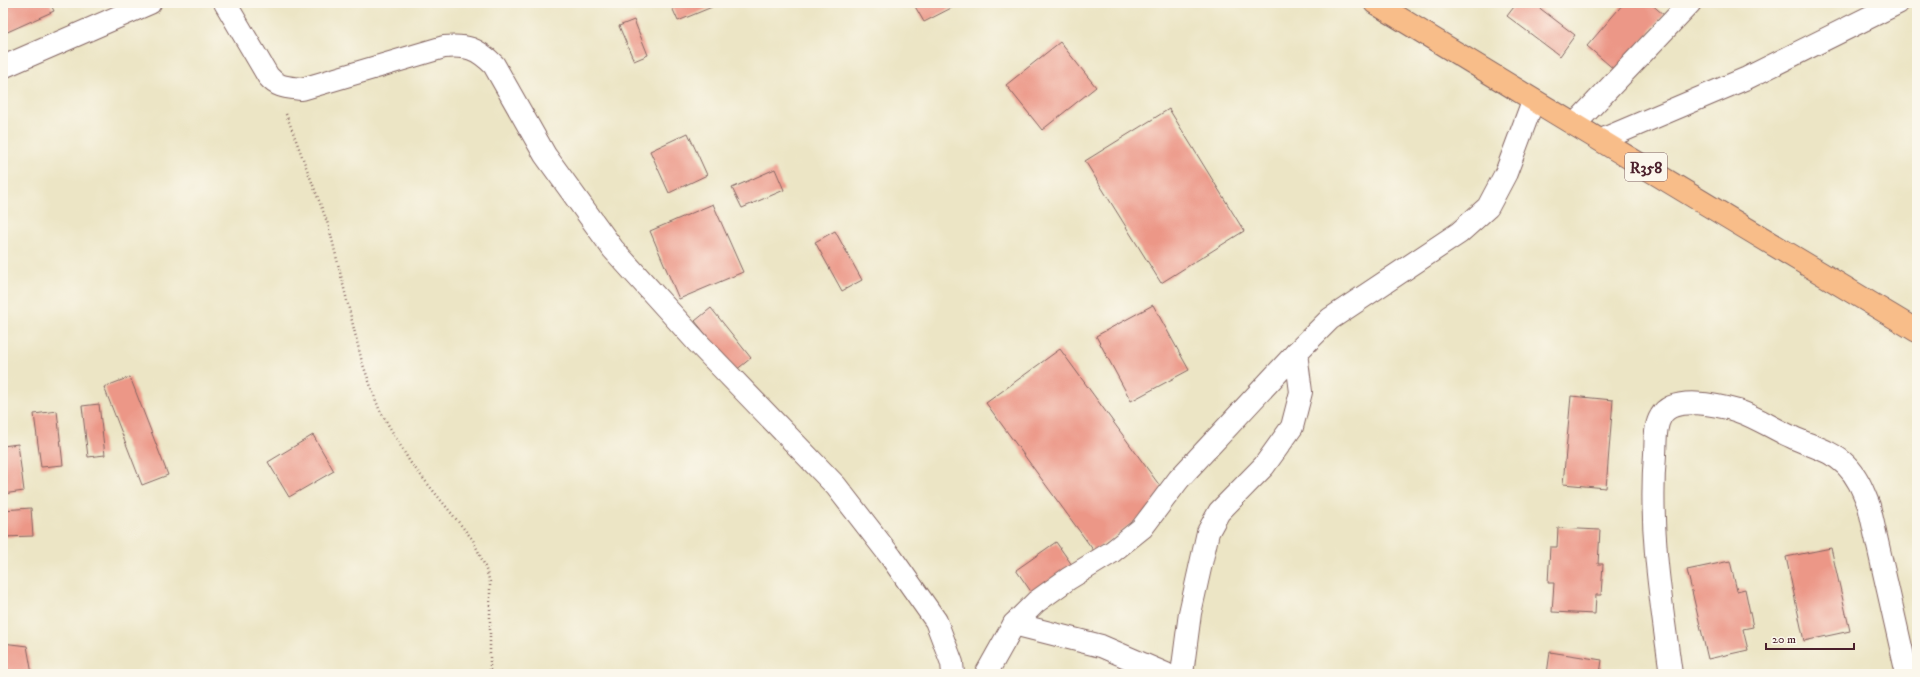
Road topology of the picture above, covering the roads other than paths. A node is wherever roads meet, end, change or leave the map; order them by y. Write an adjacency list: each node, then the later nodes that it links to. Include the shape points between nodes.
1 (150, 3): 6 (street)
2 (225, 3): 13 (street, via 268,76 275,84 287,87 302,89 444,47 462,45 485,56 494,65 545,155 613,249 698,343 836,486 891,557 936,621 952,664)
3 (1375, 3): 7 (main road, R358)
4 (1690, 3): 8 (street)
5 (1898, 3): 9 (street, via 1747,78)
6 (3, 67)
7 (1534, 101): 8 (main road, R358); 11 (street, via 1506,172 1488,207 1459,233 1330,319)
8 (1575, 124): 9 (main road, R358)
9 (1601, 140): 10 (main road, R358)
10 (1917, 331)
11 (1296, 353): 12 (street, via 1179,479 1142,528 1112,552 1036,602); 16 (street, via 1301,392 1292,427 1264,466 1219,512 1208,532 1190,613)
12 (1014, 624): 14 (street); 15 (street, via 1101,646)
13 (953, 674)
14 (986, 674)
15 (1166, 674)
16 (1182, 674)
17 (1671, 674): 18 (street, via 1656,568 1653,474 1657,424 1662,414 1670,407 1681,404 1704,404 1738,412 1827,451 1845,464 1859,480 1868,506)
18 (1907, 674)

